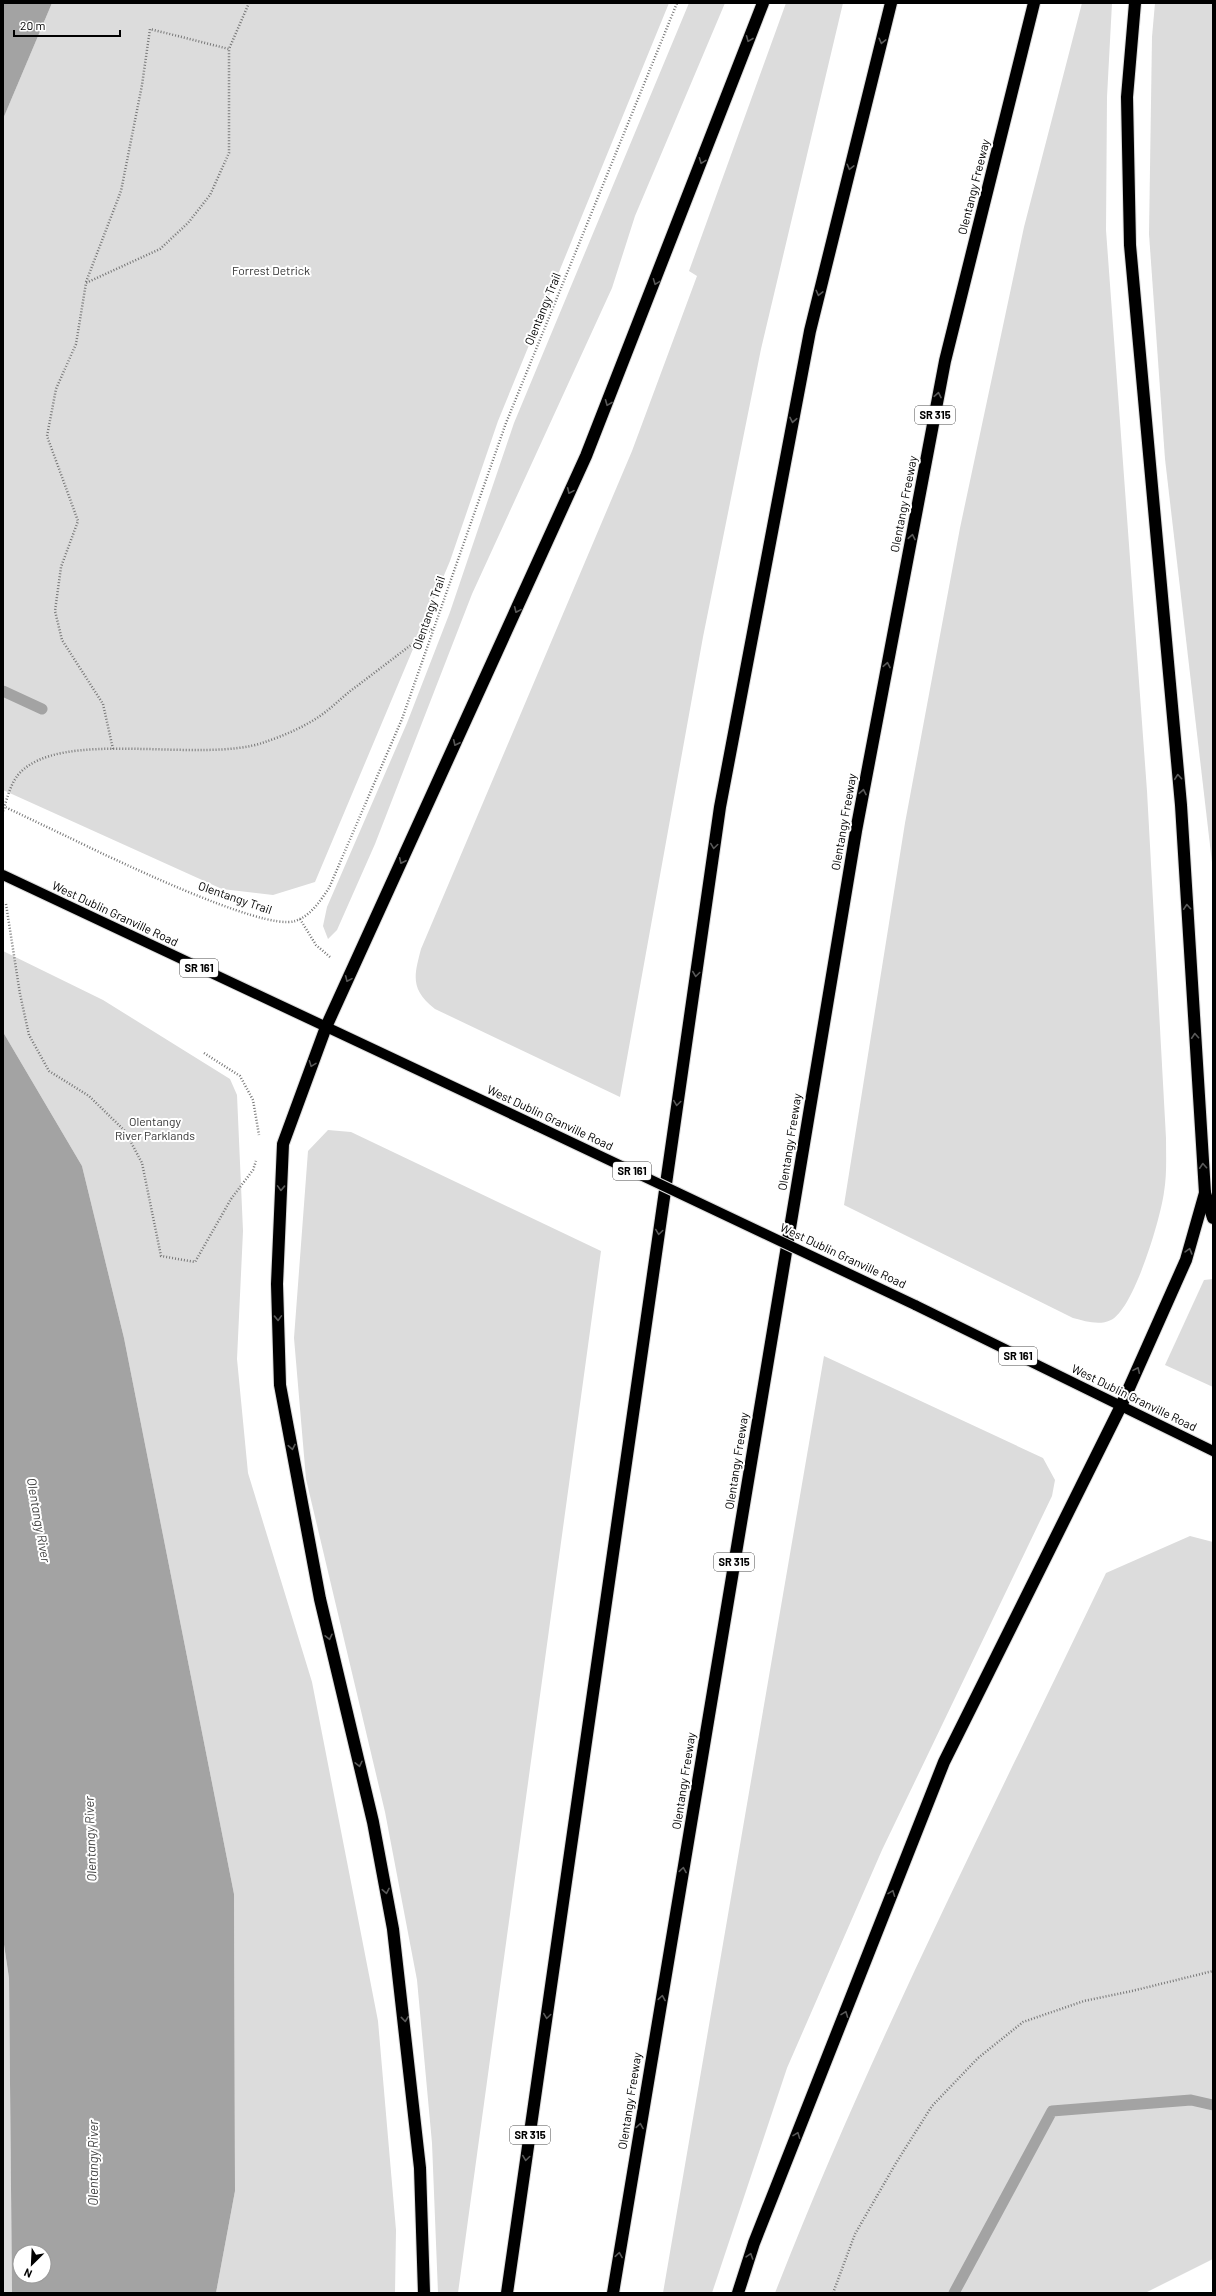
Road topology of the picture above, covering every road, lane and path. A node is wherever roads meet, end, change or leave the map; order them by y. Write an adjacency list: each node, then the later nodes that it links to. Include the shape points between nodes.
1 (249, 3): 7 (path)
2 (677, 3): 9 (path, Olentangy Trail, via 506,423)
3 (764, 3): 16 (highway, one-way to 16, via 586,456)
4 (891, 3): 27 (highway, SR 315, one-way to 27, via 810,331 720,807)
5 (1034, 3): 28 (highway, Olentangy Freeway / SR 315, one-way to 5, via 856,831 945,361)
6 (1135, 3): 21 (highway, one-way to 6, via 1181,805 1130,245 1127,97)
7 (229, 49): 8 (path, via 229,153 210,195 188,223 160,249); 8 (path, via 150,29 121,191)
8 (86, 283): 10 (path, via 76,344 56,389 47,436 78,521 61,567 55,611 62,640 103,704)
9 (432, 629): 10 (path, via 319,717 264,743 225,750); 15 (path, Olentangy Trail, via 402,719 329,888 318,905)
10 (113, 749): 12 (path, via 82,749 34,762 18,775)
11 (3, 806): 15 (path, Olentangy Trail, bridge, via 154,878 242,912 278,922 294,922)
12 (3, 811)
13 (3, 875): 17 (main road, West Dublin Granville Road / SR 161)
14 (5, 901): 20 (path, via 28,1035 49,1071 89,1096 125,1131 142,1163 161,1256 195,1262 231,1199 253,1170)
15 (300, 919): 16 (path, via 316,945)
16 (350, 973): 17 (highway, one-way to 17)
17 (326, 1027): 23 (main road, West Dublin Granville Road / SR 161, bridge, via 915,1305); 26 (highway, one-way to 26, via 283,1144 276,1284 280,1385 320,1599 373,1822 393,1929 420,2168)
18 (204, 1053): 19 (path, via 240,1076 253,1100)
19 (259, 1141)
20 (258, 1155)
21 (1205, 1193): 22 (highway); 23 (highway, one-way to 21, via 1186,1260)
22 (1213, 1218)
23 (1121, 1406): 24 (main road, West Dublin Granville Road / SR 161); 29 (highway, one-way to 23, via 757,2236 944,1762)
24 (1213, 1452)
25 (1213, 1970): 30 (path, via 1132,1992 1084,2001 1022,2022 978,2058 932,2106 896,2163 855,2234)
26 (424, 2293)
27 (507, 2293)
28 (613, 2293)
29 (738, 2293)
30 (833, 2293)

